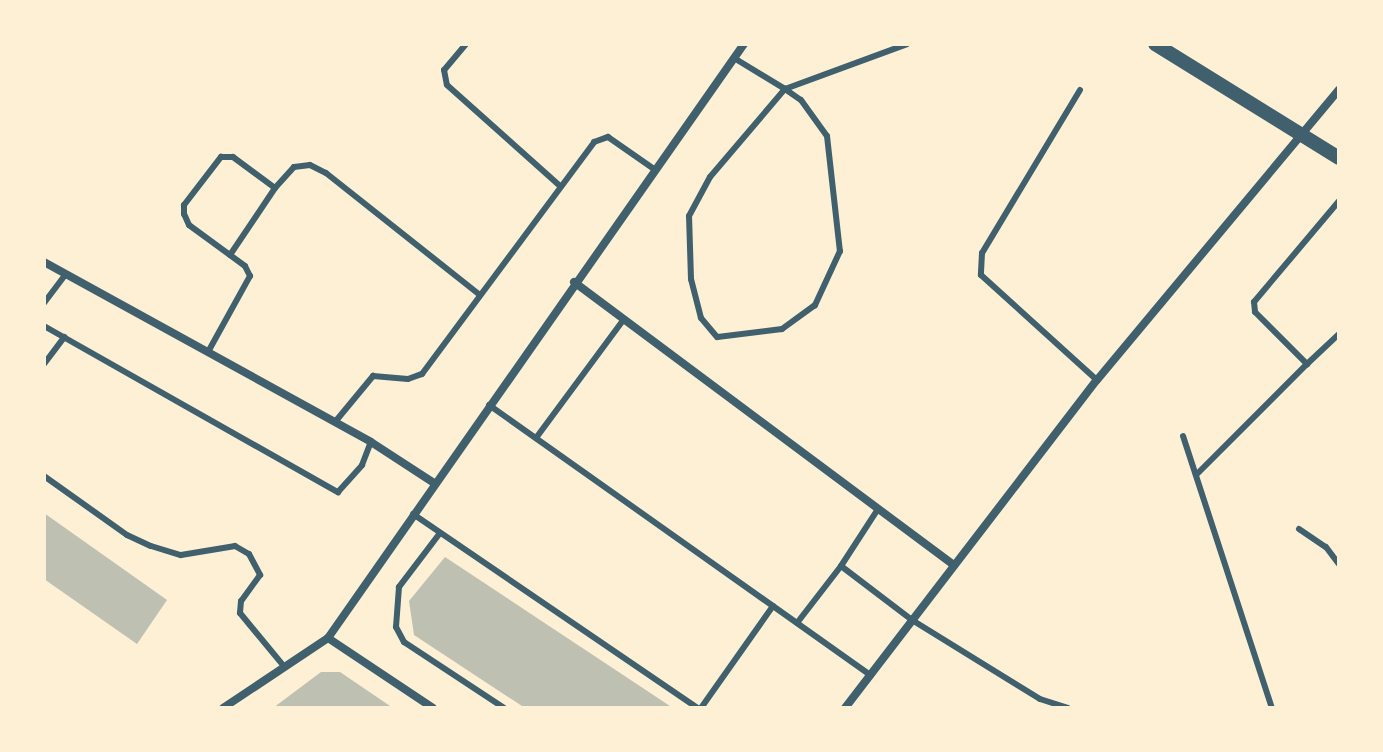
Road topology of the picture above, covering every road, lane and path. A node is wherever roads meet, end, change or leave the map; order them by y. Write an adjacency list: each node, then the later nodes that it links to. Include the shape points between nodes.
1 (466, 44): 12 (lane, via 444,70 447,85)
2 (744, 44): 5 (street)
3 (907, 44): 6 (lane)
4 (1155, 44): 9 (street)
5 (734, 58): 6 (lane); 11 (street)
6 (785, 89): 6 (lane, via 813,112 827,136 840,251 815,305 782,329 717,337 701,318 691,279 689,216 710,177)
7 (1080, 90): 28 (lane, via 982,253 981,275)
8 (1339, 90): 9 (street)
9 (1298, 134): 10 (street); 28 (street)
10 (1339, 158)
11 (654, 169): 12 (lane, via 608,137 600,138); 18 (street)
12 (560, 186): 19 (lane)
13 (275, 188): 15 (lane); 15 (lane, via 233,157 221,157 184,205 189,225); 19 (lane, via 294,167 310,165 326,173)
14 (1339, 201): 27 (lane, via 1254,302 1255,312)
15 (230, 255): 25 (lane, via 245,266 250,284)
16 (44, 262): 17 (street)
17 (66, 274): 20 (lane); 25 (street)
18 (574, 282): 21 (street); 29 (street)
19 (480, 295): 30 (lane, via 422,374 408,379 373,376)
20 (44, 303)
21 (624, 319): 32 (lane); 37 (street)
22 (44, 326): 24 (lane)
23 (1339, 334): 27 (lane)
24 (64, 337): 26 (lane); 33 (lane, via 338,492 362,465)
25 (208, 352): 30 (street)
26 (44, 364)
27 (1307, 364): 34 (lane)
28 (1097, 380): 41 (street)
29 (489, 405): 32 (lane); 36 (street)
30 (335, 422): 33 (street)
31 (1183, 436): 34 (lane)
32 (536, 438): 44 (lane)
33 (371, 442): 36 (street)
34 (1196, 475): 58 (lane)
35 (44, 476): 48 (lane, via 151,546 181,555 235,546 249,554 260,575 241,601 240,613)
36 (434, 483): 38 (street)
37 (878, 509): 41 (street); 43 (lane)
38 (413, 514): 40 (lane); 47 (street)
39 (1299, 529): 42 (lane, via 1326,547)
40 (440, 533): 53 (lane, via 399,587 396,627 404,642); 54 (lane)
41 (952, 564): 45 (street)
42 (1339, 564)
43 (841, 566): 45 (lane); 46 (lane)
44 (773, 606): 46 (lane); 54 (lane)
45 (912, 620): 49 (street); 50 (lane)
46 (797, 623): 49 (lane)
47 (328, 638): 48 (street); 52 (street)
48 (282, 664): 51 (street)
49 (871, 675): 55 (street)
50 (1040, 699): 56 (lane); 57 (lane)
51 (223, 708)
52 (433, 708)
53 (504, 708)
54 (699, 708)
55 (845, 708)
56 (1041, 708)
57 (1068, 708)
58 (1272, 708)

